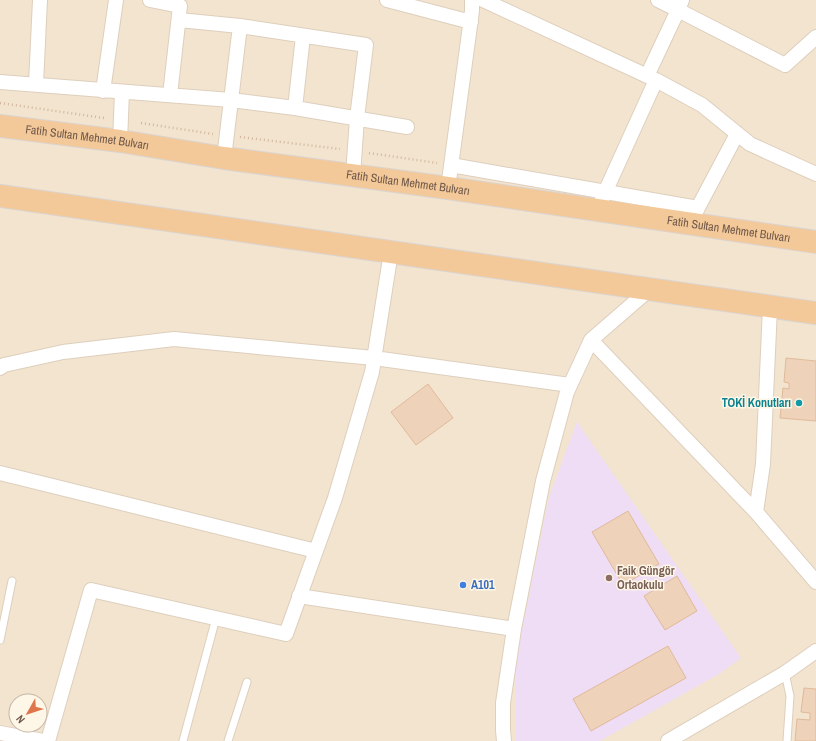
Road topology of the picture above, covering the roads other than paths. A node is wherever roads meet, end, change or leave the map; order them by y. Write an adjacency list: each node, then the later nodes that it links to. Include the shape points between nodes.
1 (40, 0): 16 (street)
2 (116, 0): 17 (street)
3 (150, 0): 9 (street, via 180,6)
4 (387, 0): 10 (street)
5 (472, 0): 10 (street)
6 (483, 0): 14 (street)
7 (658, 0): 8 (street)
8 (680, 5): 13 (street, via 786,65); 14 (street)
9 (179, 20): 11 (street); 19 (street)
10 (471, 22): 28 (street)
11 (240, 26): 12 (street); 20 (street)
12 (303, 36): 21 (street); 22 (street, via 366,45)
13 (816, 37)
14 (652, 78): 25 (street, via 702,105); 33 (street)
15 (0, 82): 16 (street)
16 (36, 84): 17 (street)
17 (103, 91): 18 (street)
18 (122, 92): 19 (street); 26 (street)
19 (170, 95): 20 (street)
20 (231, 100): 21 (street); 27 (street)
21 (295, 108): 22 (street)
22 (357, 118): 24 (street); 30 (street)
23 (0, 126): 26 (highway, Fatih Sultan Mehmet Bulvarı)
24 (407, 127)
25 (737, 134): 29 (street, via 750,144); 34 (street)
26 (120, 141): 27 (highway, Fatih Sultan Mehmet Bulvarı)
27 (224, 158): 30 (highway, Fatih Sultan Mehmet Bulvarı)
28 (451, 165): 31 (street); 33 (street)
29 (816, 174)
30 (353, 175): 31 (highway, Fatih Sultan Mehmet Bulvarı)
31 (448, 188): 33 (highway, Fatih Sultan Mehmet Bulvarı)
32 (0, 196): 36 (highway)
33 (602, 201): 34 (highway, Fatih Sultan Mehmet Bulvarı)
34 (693, 216): 35 (highway, Fatih Sultan Mehmet Bulvarı)
35 (816, 242)
36 (391, 252): 37 (highway); 41 (street)
37 (651, 288): 38 (highway); 40 (street)
38 (770, 307): 39 (highway); 45 (street, via 763,464)
39 (816, 313)
40 (591, 340): 43 (street); 45 (street)
41 (374, 358): 42 (street, via 174,339 63,352); 43 (street); 46 (street, via 335,498)
42 (0, 368)
43 (570, 385): 51 (street, via 543,481)
44 (0, 473): 46 (street)
45 (756, 512): 48 (street)
46 (316, 551): 49 (street)
47 (12, 580): 52 (lane)
48 (816, 582)
49 (299, 596): 50 (street, via 286,634); 51 (street)
50 (216, 618): 58 (street, via 91,590); 59 (lane)
51 (514, 629): 61 (street, via 503,703)
52 (0, 640)
53 (816, 651): 54 (street)
54 (785, 673): 62 (street); 63 (lane, via 790,696)
55 (248, 682): 60 (lane)
56 (0, 733): 57 (street)
57 (43, 741)
58 (48, 741)
59 (183, 741)
60 (228, 741)
61 (504, 741)
62 (668, 741)
63 (787, 741)

